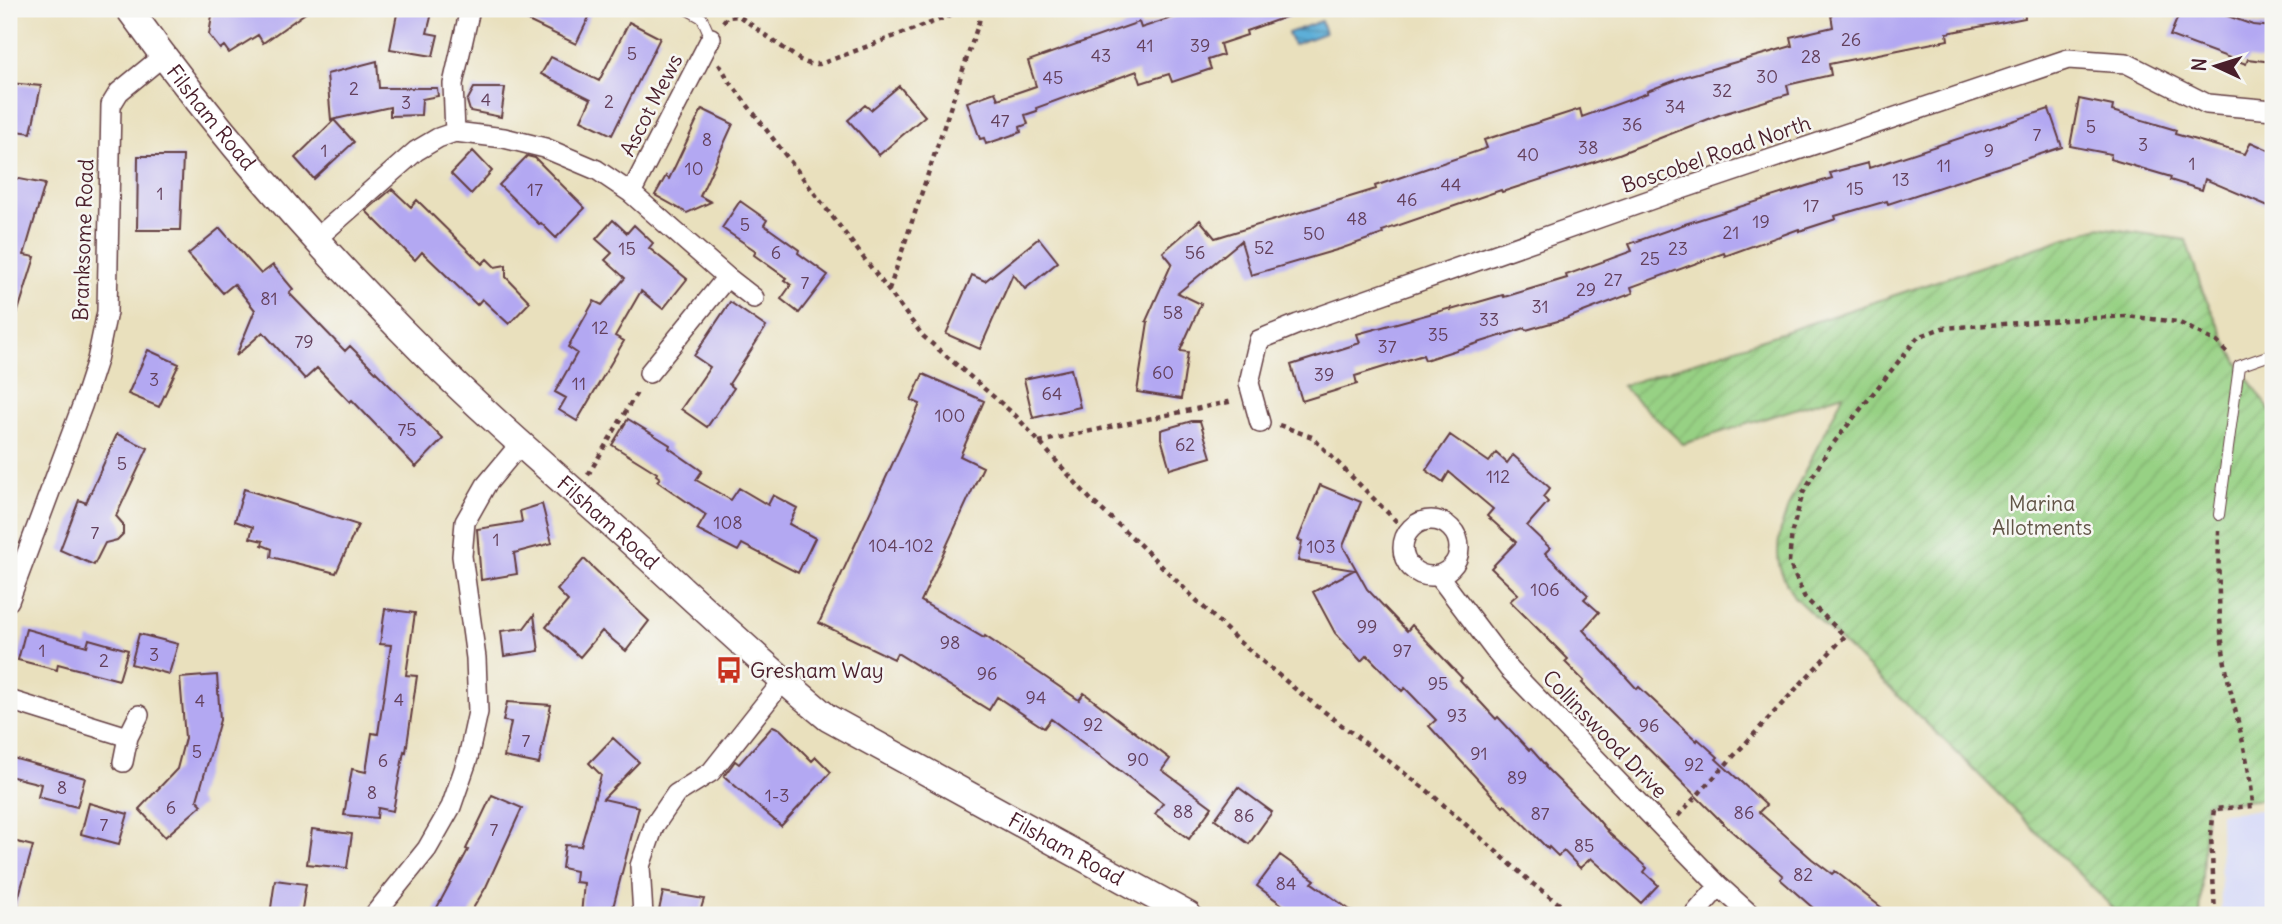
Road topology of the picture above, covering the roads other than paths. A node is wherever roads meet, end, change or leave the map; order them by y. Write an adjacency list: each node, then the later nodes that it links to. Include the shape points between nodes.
1 (130, 9): 5 (street, Filsham Road)
2 (470, 9): 7 (street, via 453,84)
3 (686, 9): 4 (lane, via 702,18)
4 (710, 41): 8 (street, Ascot Mews)
5 (163, 56): 9 (street, Filsham Road, via 242,156); 18 (street, Branksome Road, via 119,92 111,105 107,312 82,406)
6 (2273, 110): 14 (street, Boscobel Road North, via 2207,104 2126,63 2068,59 1661,196 1259,340 1249,383)
7 (455, 132): 8 (street, via 545,148 597,170); 9 (street, via 416,151)
8 (631, 194): 10 (street)
9 (316, 239): 15 (street, Filsham Road, via 423,352)
10 (727, 277): 11 (street); 13 (street)
11 (754, 298)
12 (2273, 354): 16 (lane, via 2239,366)
13 (649, 373)
14 (1259, 420)
15 (520, 444): 19 (street, Filsham Road); 25 (street, via 486,485 465,522 462,556 476,657 478,712 468,758 451,807 427,849)
16 (2219, 515)
17 (1438, 575): 17 (street, via 1456,560 1457,537 1448,526 1427,519 1414,525 1402,548 1414,571); 24 (street, Collinswood Drive, via 1509,669)
18 (9, 601)
19 (783, 681): 26 (street, via 711,772 676,794 654,825 640,866); 27 (street, Filsham Road, via 828,718)
20 (9, 700): 22 (street)
21 (139, 715): 22 (street)
22 (128, 737): 23 (street)
23 (123, 762)
24 (1719, 886): 28 (street); 29 (street, Collinswood Drive)
25 (374, 915)
26 (643, 915)
27 (1188, 915)
28 (1694, 915)
29 (1751, 915)

